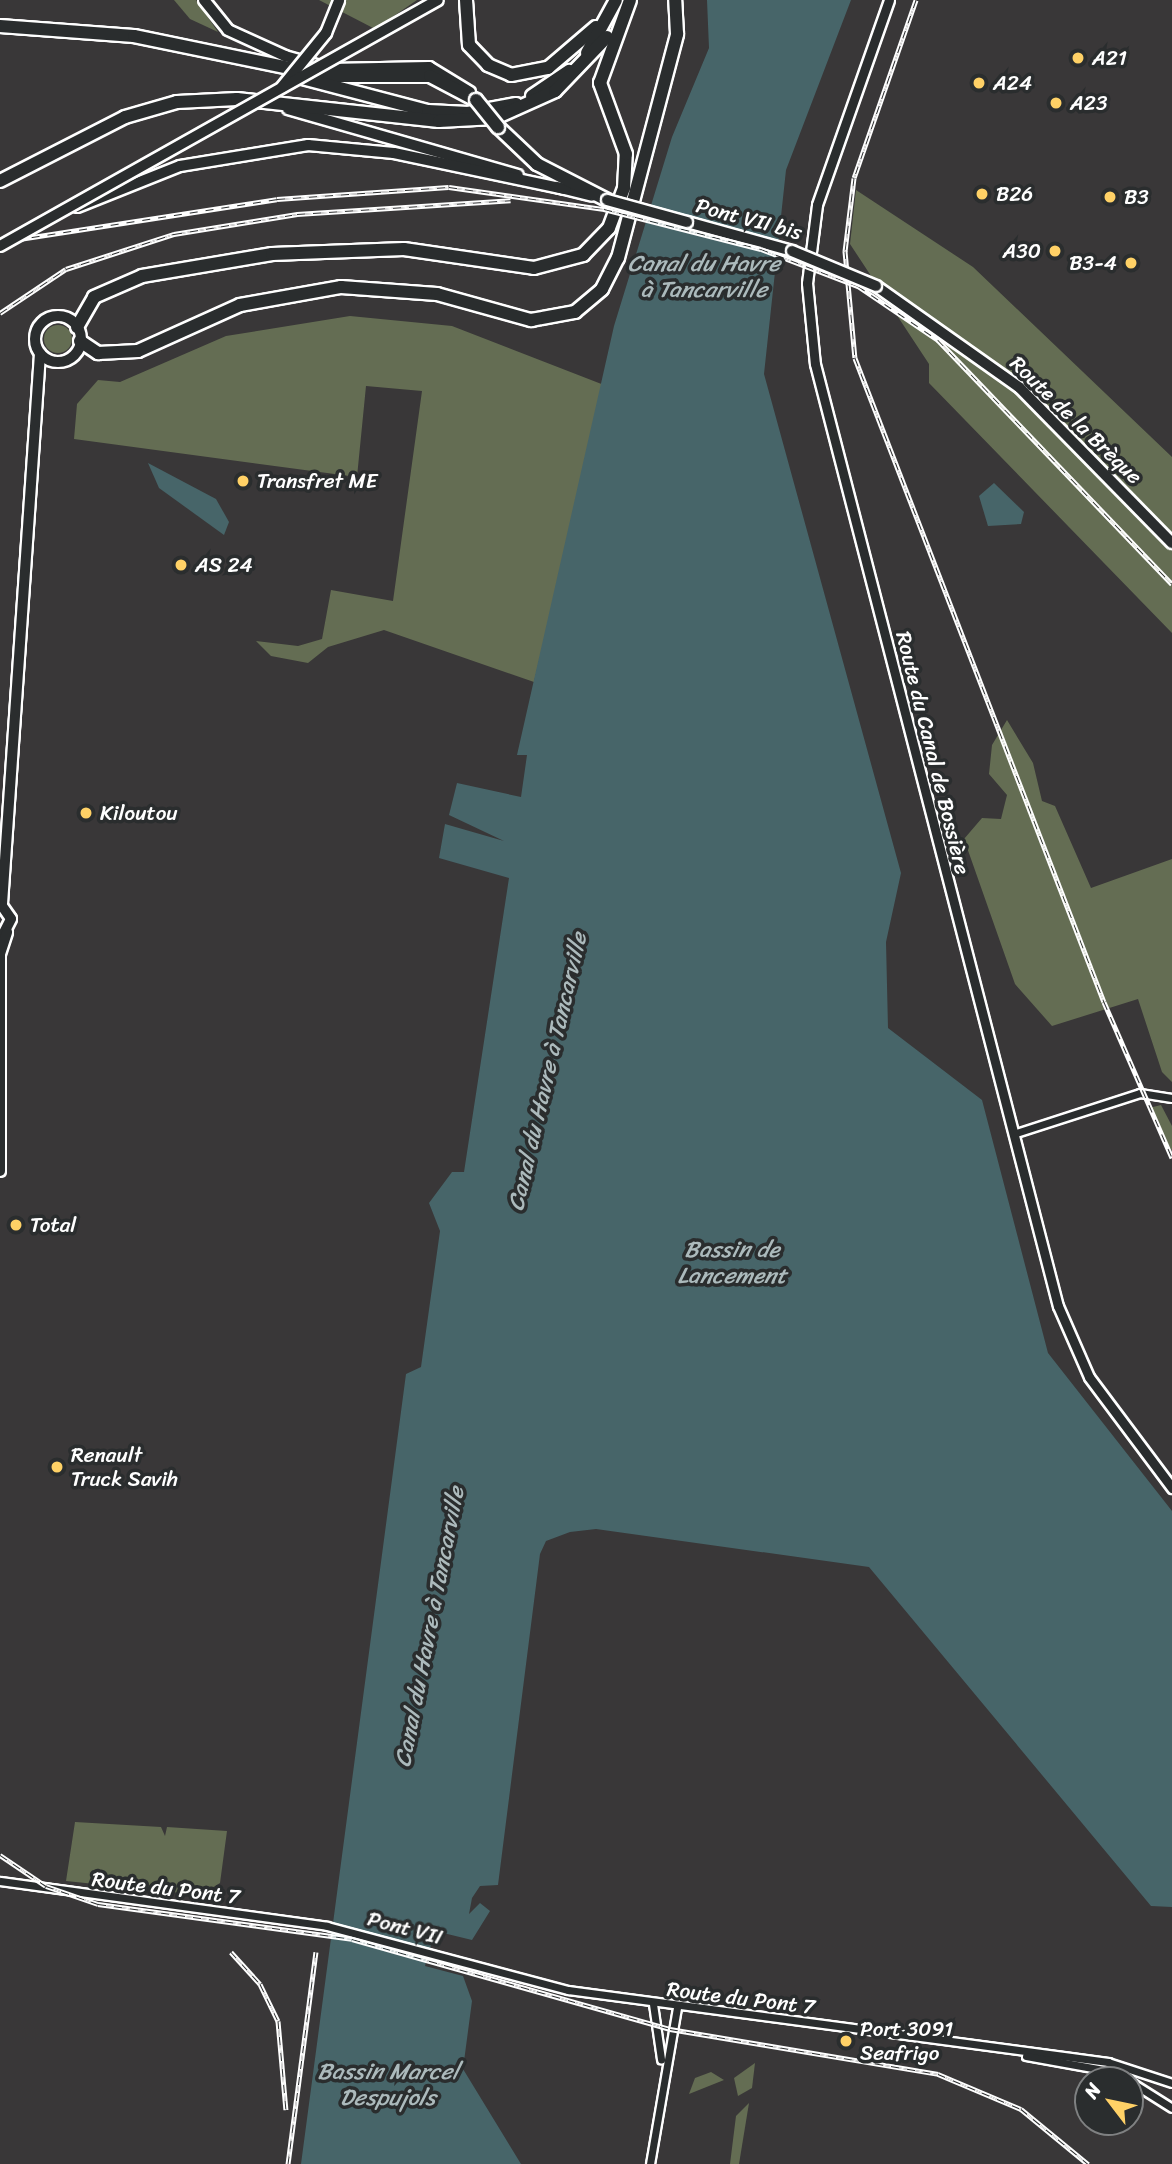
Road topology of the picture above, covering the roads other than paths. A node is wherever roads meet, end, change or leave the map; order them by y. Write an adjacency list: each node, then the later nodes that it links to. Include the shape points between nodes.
1 (204, 0): 12 (main road, via 228,30 285,56 331,69 429,67)
2 (340, 0): 11 (main road, bridge, via 326,33)
3 (438, 0): 11 (main road, bridge)
4 (466, 0): 5 (highway, via 464,29 472,50 495,69 519,75 548,68 575,49)
5 (615, 0): 10 (highway, via 571,69 527,99 498,108 447,113 404,107)
6 (628, 0): 13 (highway, via 593,58 573,77 533,105 495,118 439,121); 20 (highway, via 600,83 626,153 624,188 609,228 583,255 545,268 404,249 272,254 142,276 94,297)
7 (675, 0): 21 (highway, via 677,34 618,258 602,289 575,312 531,320 437,295 341,287 240,305 129,353 98,353)
8 (890, 0): 29 (street, Route du Canal de Bossière, via 817,205 809,320 822,394)
9 (0, 26): 10 (highway, via 134,36)
10 (245, 59): 12 (highway, via 329,76 430,76)
11 (275, 95): 17 (main road, bridge)
12 (473, 96): 16 (highway, bridge, via 537,164)
13 (237, 99): 14 (highway, via 177,102 125,117); 15 (main road)
14 (0, 181)
15 (565, 189): 16 (main road, Pont VII bis); 17 (main road, bridge, via 394,153 309,145 180,166)
16 (607, 200): 19 (main road, Pont VII bis, bridge, via 815,258)
17 (55, 216): 18 (main road, bridge)
18 (0, 246)
19 (876, 286): 25 (main road, Route de la Brèque, via 1020,388)
20 (77, 327): 21 (main road); 22 (main road, via 59,316 45,320 35,339)
21 (80, 341): 23 (main road, via 72,356)
22 (40, 353): 23 (main road); 24 (main road)
23 (58, 362): 24 (main road)
24 (40, 383): 26 (main road, via 30,446)
25 (1172, 543)
26 (1, 904): 27 (main road, via 11,915)
27 (3, 934): 30 (main road)
28 (1172, 1098): 29 (street, via 1149,1091)
29 (1013, 1134): 31 (street, Route du Canal de Bossière, via 1075,1349 1111,1411)
30 (0, 1171)
31 (1172, 1488)
32 (0, 1881): 33 (street, Route du Pont 7)
33 (327, 1926): 34 (street, Pont VII)
34 (473, 1964): 35 (street, Route du Pont 7, via 568,1990)
35 (653, 2004): 36 (street, Route du Pont 7); 38 (street)
36 (677, 2007): 37 (street, Route du Pont 7); 38 (street)
37 (1008, 2051): 39 (street, via 1108,2062); 40 (street, via 1115,2072)
38 (662, 2067): 41 (street)
39 (1172, 2083)
40 (1172, 2105)
41 (650, 2164)

